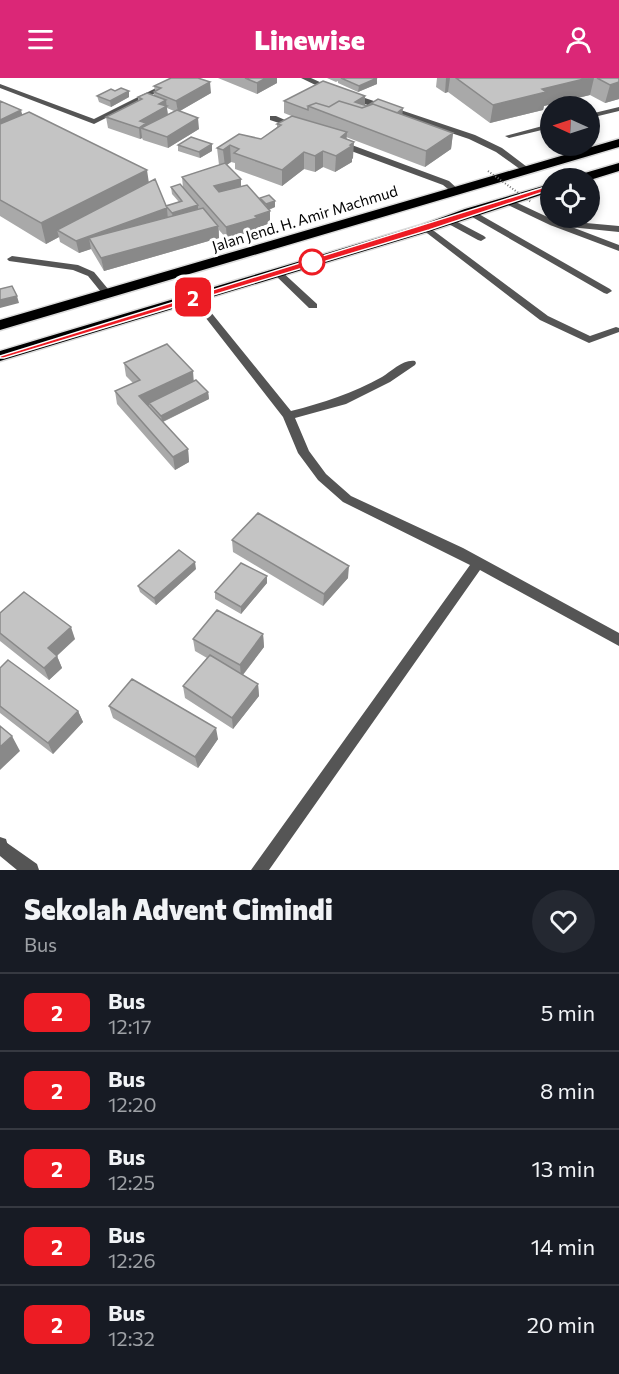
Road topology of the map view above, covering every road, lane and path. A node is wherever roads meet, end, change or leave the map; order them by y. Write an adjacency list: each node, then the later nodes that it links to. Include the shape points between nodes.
1 (181, 78): 3 (street, via 94,122)
2 (305, 78): 13 (street, via 472,137)
3 (0, 86)
4 (619, 109): 5 (street)
5 (600, 114)
6 (273, 118): 8 (street)
7 (540, 128): 9 (street)
8 (305, 130)
9 (509, 136)
10 (327, 139): 16 (street, via 446,183)
11 (619, 143): 13 (highway, Jalan Jend. H. Amir Machmud)
12 (619, 167): 15 (highway)
13 (527, 170): 16 (highway, Jalan Jend. H. Amir Machmud)
14 (488, 171): 19 (path, bridge)
15 (600, 173)
16 (456, 191): 32 (highway, Jalan Jend. H. Amir Machmud)
17 (540, 191): 18 (highway)
18 (507, 201): 20 (highway); 21 (street)
19 (531, 202)
20 (470, 212): 22 (highway); 31 (street)
21 (540, 218)
22 (448, 220): 23 (highway); 27 (street)
23 (426, 228): 30 (highway); 36 (street, via 544,318 588,340)
24 (564, 228): 28 (street)
25 (600, 228): 26 (street)
26 (619, 229)
27 (481, 238)
28 (619, 248)
29 (12, 259): 32 (street, via 75,267 91,274)
30 (277, 272): 33 (highway); 34 (street)
31 (607, 291)
32 (108, 294): 35 (highway, Jalan Jend. H. Amir Machmud)
33 (194, 297): 37 (highway); 39 (street)
34 (313, 306)
35 (0, 325)
36 (616, 330)
37 (0, 356)
38 (411, 363): 39 (street, via 342,401)
39 (288, 416): 40 (street, via 304,453 322,477 347,499)
40 (478, 563): 41 (street); 44 (street)
41 (619, 640)
42 (0, 846): 43 (street)
43 (31, 870)
44 (259, 870)

